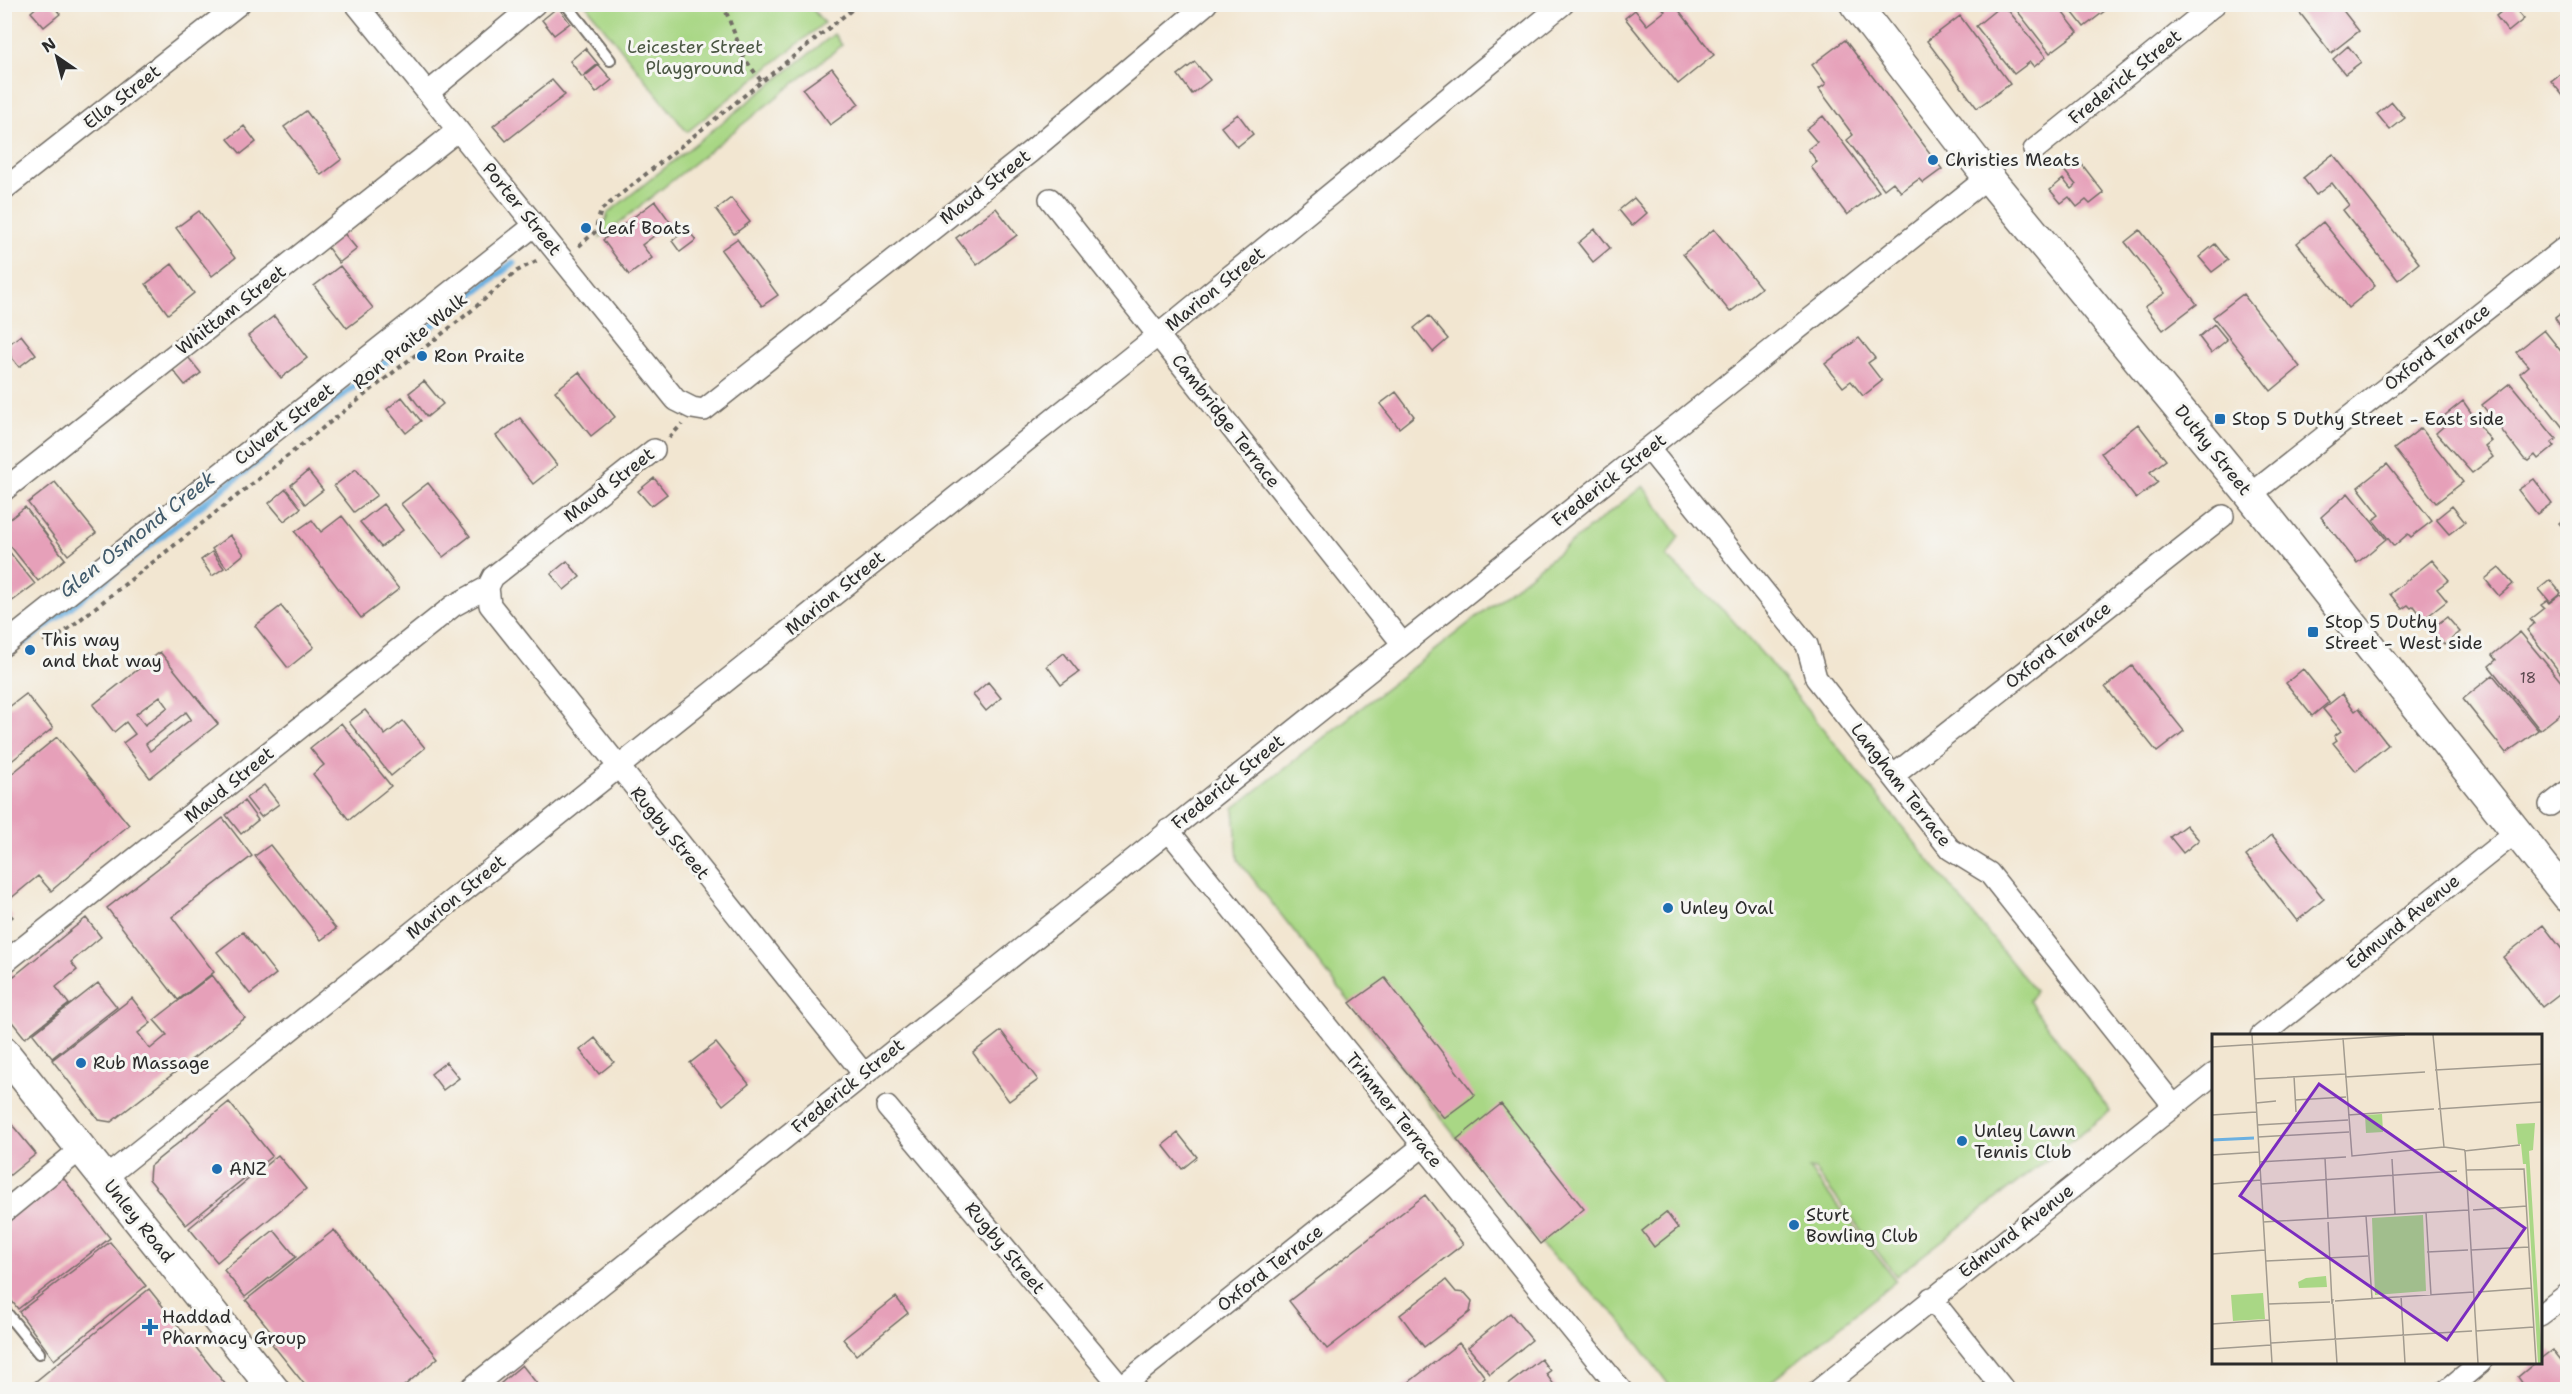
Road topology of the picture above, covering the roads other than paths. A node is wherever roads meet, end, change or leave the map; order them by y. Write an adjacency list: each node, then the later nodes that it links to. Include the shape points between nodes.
1 (239, 4): 14 (street, Ella Street)
2 (356, 4): 10 (street, Porter Street)
3 (535, 4): 10 (street)
4 (566, 4): 9 (lane)
5 (1206, 4): 19 (street, Maud Street, via 1030,152 704,410)
6 (1563, 4): 18 (street, Marion Street)
7 (2215, 4): 12 (street, Frederick Street)
8 (1866, 8): 13 (street, Duthy Street)
9 (610, 60)
10 (429, 92): 11 (street, Porter Street)
11 (458, 130): 16 (street, Porter Street); 22 (street, Whittam Street)
12 (2034, 150)
13 (1988, 177): 20 (street, Frederick Street); 23 (street, Duthy Street)
14 (4, 189)
15 (1050, 199): 18 (street, Cambridge Terrace)
16 (535, 225): 19 (street, Porter Street, via 676,400); 27 (street, Culvert Street)
17 (2568, 245): 23 (street, Oxford Terrace)
18 (1158, 335): 26 (street, Cambridge Terrace); 28 (street, Marion Street)
19 (692, 408)
20 (1649, 449): 26 (street, Frederick Street); 29 (street, Langham Terrace, via 1808,645 1816,678)
21 (654, 450): 25 (street, Maud Street, via 493,577)
22 (4, 490)
23 (2250, 495): 33 (street, Duthy Street)
24 (2223, 516): 29 (street, Oxford Terrace)
25 (488, 587): 28 (street, Rugby Street, via 490,605); 35 (street, Maud Street, via 453,606)
26 (1401, 643): 32 (street, Frederick Street)
27 (4, 645)
28 (617, 768): 38 (street, Rugby Street); 44 (street, Marion Street)
29 (1894, 775): 40 (street, Langham Terrace, via 1950,849 1989,873)
30 (2568, 791): 31 (street)
31 (2550, 805)
32 (1168, 830): 38 (street, Frederick Street); 42 (street, Trimmer Terrace)
33 (2516, 832): 34 (street, Duthy Street); 36 (street, Edmund Avenue)
34 (2568, 897)
35 (4, 963)
36 (2262, 1034)
37 (4, 1052): 43 (street, Unley Road)
38 (863, 1073): 54 (street, Frederick Street)
39 (2212, 1076): 40 (street, Edmund Avenue)
40 (2174, 1106): 47 (street, Edmund Avenue)
41 (887, 1107): 52 (street, Rugby Street)
42 (1423, 1146): 52 (street, Oxford Terrace); 55 (street, Trimmer Terrace)
43 (82, 1148): 44 (street, Unley Road); 45 (street)
44 (105, 1178): 53 (street, Unley Road)
45 (4, 1212)
46 (2568, 1294): 49 (street)
47 (1931, 1298): 56 (street, Edmund Avenue); 57 (street)
48 (4, 1310): 50 (lane)
49 (2542, 1314)
50 (39, 1353)
51 (2478, 1364): 58 (street)
52 (1120, 1388)
53 (274, 1389)
54 (469, 1389)
55 (1621, 1389)
56 (1818, 1389)
57 (2004, 1389)
58 (2447, 1389)

